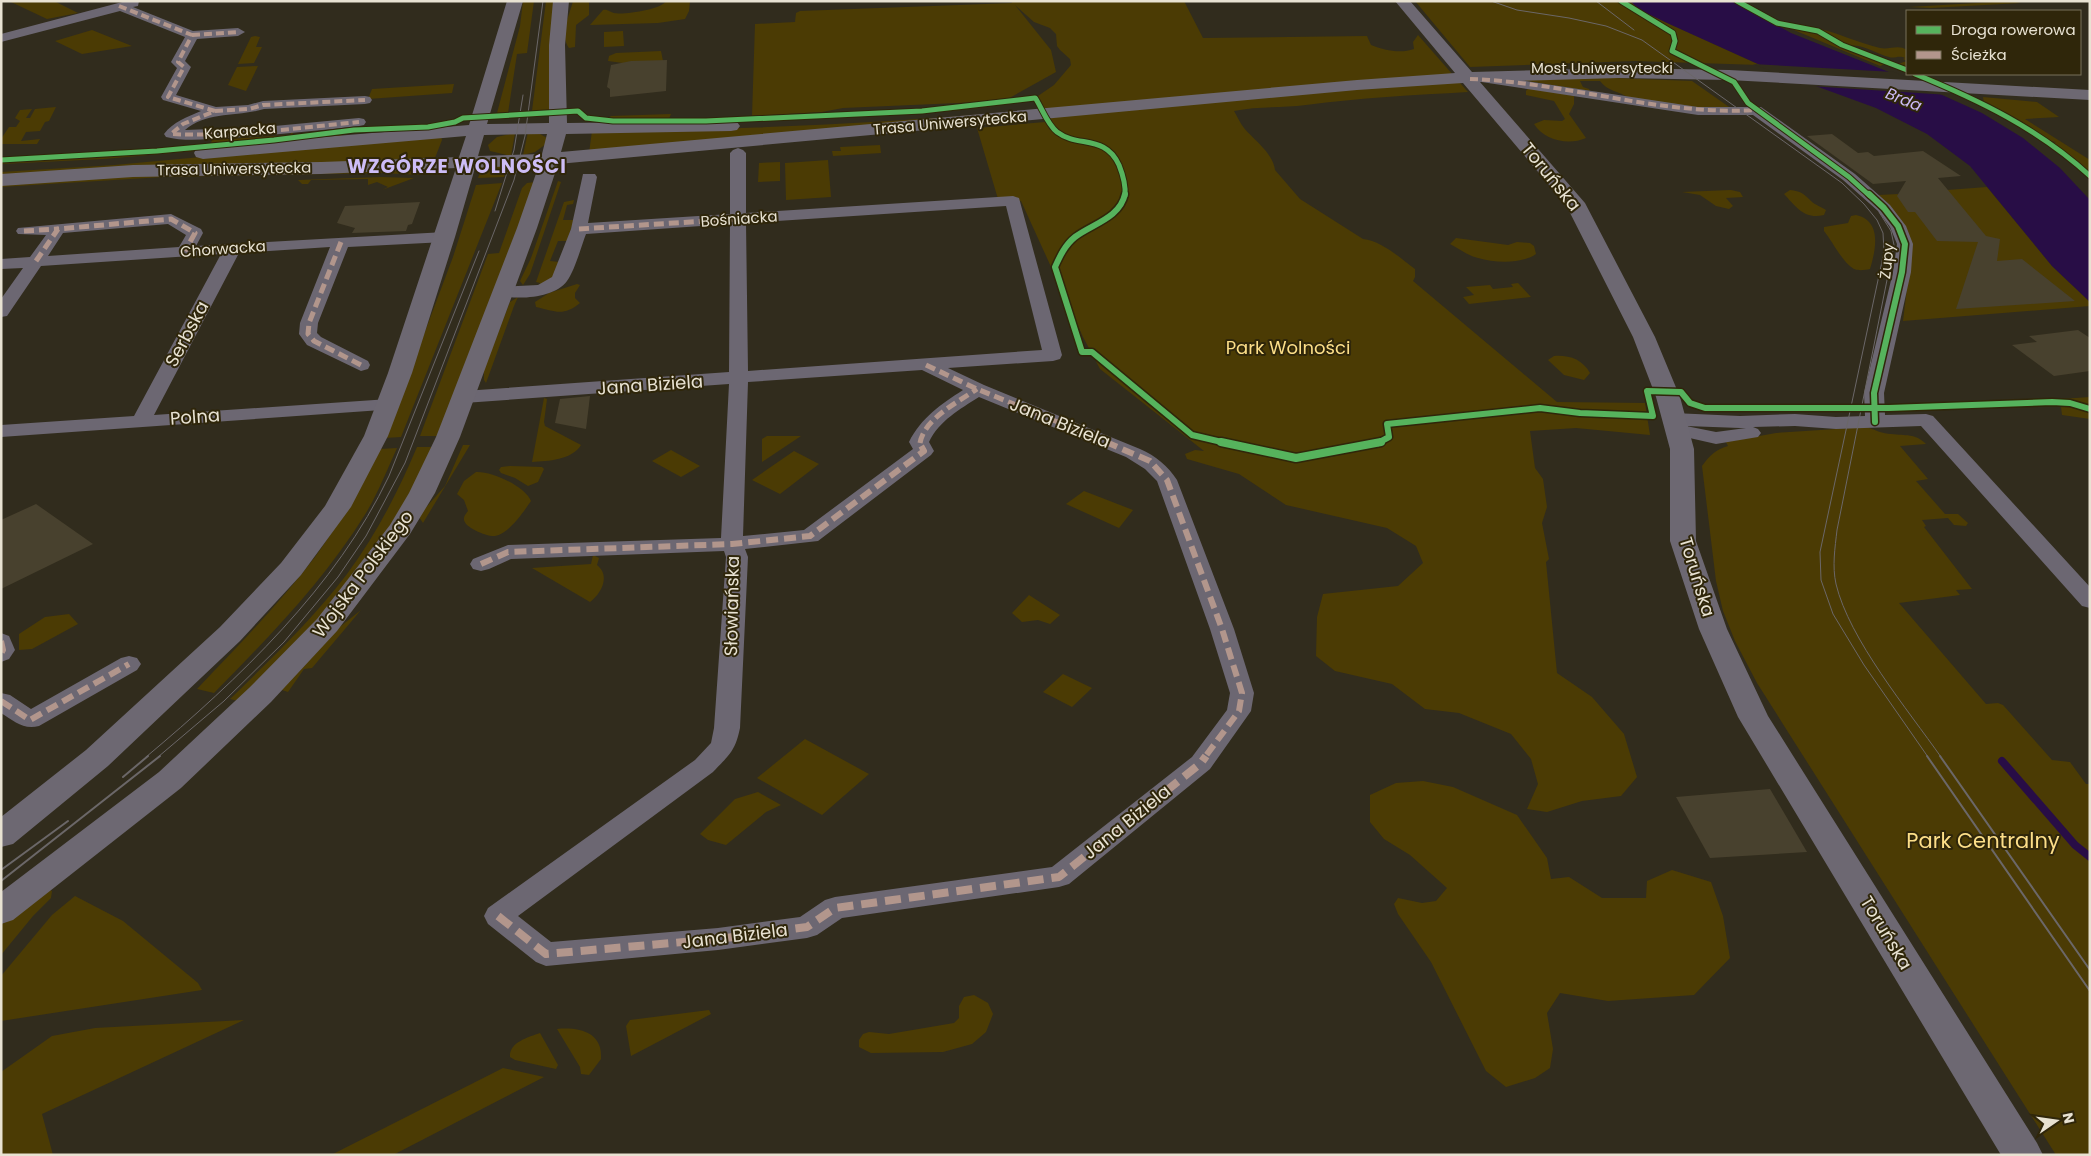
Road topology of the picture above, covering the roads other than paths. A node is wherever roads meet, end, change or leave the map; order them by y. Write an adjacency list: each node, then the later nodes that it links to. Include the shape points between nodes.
1 (139, 1): 5 (street)
2 (515, 1): 24 (main road)
3 (561, 1): 23 (main road, Wojska Polskiego, via 557,45)
4 (1402, 1): 12 (main road, Toruńska)
5 (119, 6): 8 (street); 9 (street)
6 (1, 25): 8 (street)
7 (238, 32): 9 (street)
8 (18, 33): 10 (street)
9 (192, 35): 21 (street, Karpacka, via 178,62 184,67 168,97)
10 (1, 38)
11 (1370, 77): 14 (main road, Most Uniwersytecki, via 1496,68 1624,66 1718,68); 19 (main road, Trasa Uniwersytecka)
12 (1470, 79): 51 (street, Żupy, via 1503,80 1698,111 1756,110 1836,166 1892,218 1905,244 1902,272 1874,393); 53 (main road, Toruńska, via 1575,203 1644,337)
13 (1410, 81): 14 (main road, Most Uniwersytecki, via 1501,75 1645,73); 19 (main road, Trasa Uniwersytecka)
14 (1898, 81): 15 (main road, via 1967,76); 16 (main road); 17 (main road); 20 (main road, via 1978,94)
15 (2090, 82)
16 (2090, 89)
17 (2090, 95)
18 (365, 100): 21 (street, Karpacka)
19 (1119, 103): 23 (main road, Trasa Uniwersytecka, via 885,119); 26 (main road, Trasa Uniwersytecka)
20 (2090, 103)
21 (215, 111): 22 (street, Karpacka, via 183,124 171,134 264,131)
22 (359, 122)
23 (558, 128): 24 (main road, Trasa Uniwersytecka); 26 (main road, Wojska Polskiego)
24 (478, 130): 27 (main road); 28 (main road, Trasa Uniwersytecka)
25 (738, 153): 31 (street, Słowiańska)
26 (550, 159): 27 (main road, Trasa Uniwersytecka); 41 (main road, Wojska Polskiego)
27 (468, 164): 30 (main road, Trasa Uniwersytecka, via 133,171); 35 (main road)
28 (1, 169)
29 (589, 177): 33 (street)
30 (1, 180)
31 (738, 220): 33 (street, Bośniacka); 43 (street, Bośniacka, via 1012,201); 46 (street, Słowiańska)
32 (58, 229): 34 (street); 38 (street, via 171,219 195,233); 39 (street)
33 (579, 229): 41 (street, via 563,274 556,284 536,290)
34 (24, 231)
35 (445, 237): 36 (street, Chorwacka); 49 (main road)
36 (341, 242): 37 (street, Chorwacka); 44 (street, via 308,334 314,341)
37 (233, 248): 38 (street, Chorwacka); 50 (street, Serbska)
38 (185, 251): 39 (street, Chorwacka)
39 (36, 261): 40 (street, Chorwacka); 42 (street)
40 (1, 264)
41 (503, 291): 48 (main road, Wojska Polskiego)
42 (1, 312)
43 (1054, 355): 45 (street, Jana Biziela)
44 (360, 365)
45 (926, 365): 46 (street, Jana Biziela); 47 (street, Jana Biziela)
46 (739, 379): 48 (street, Jana Biziela); 57 (street, Słowiańska)
47 (977, 389): 57 (street, via 943,412 922,432 919,442 924,451 810,536); 66 (street, Jana Biziela, via 1133,453 1150,462 1167,480 1242,693 1239,711 1201,763 1059,877 835,908 806,927 718,939 546,954)
48 (464, 398): 65 (main road, Wojska Polskiego, via 422,493 388,546 327,625 260,695 170,780)
49 (389, 405): 50 (street, Polna); 64 (main road, via 338,506 291,569 161,700 97,758)
50 (142, 421): 54 (street, Polna)
51 (1875, 422): 52 (street); 59 (street, via 1926,420)
52 (1836, 423): 53 (street, via 1795,420); 55 (street)
53 (1675, 424): 55 (street); 56 (main road, Toruńska, via 1682,449)
54 (1, 431)
55 (1716, 438): 56 (street, via 1700,445 1690,455)
56 (1683, 470): 67 (main road, Toruńska, via 1682,541 1713,630 1753,717)
57 (732, 544): 58 (street, via 508,552); 66 (street, Słowiańska, via 736,557 727,728 723,746 704,766)
58 (481, 564)
59 (2090, 601)
60 (1, 642): 61 (street)
61 (1, 654)
62 (129, 664): 63 (street, via 30,720)
63 (1, 701)
64 (1, 835)
65 (1, 911)
66 (498, 916)
67 (2023, 1155)

